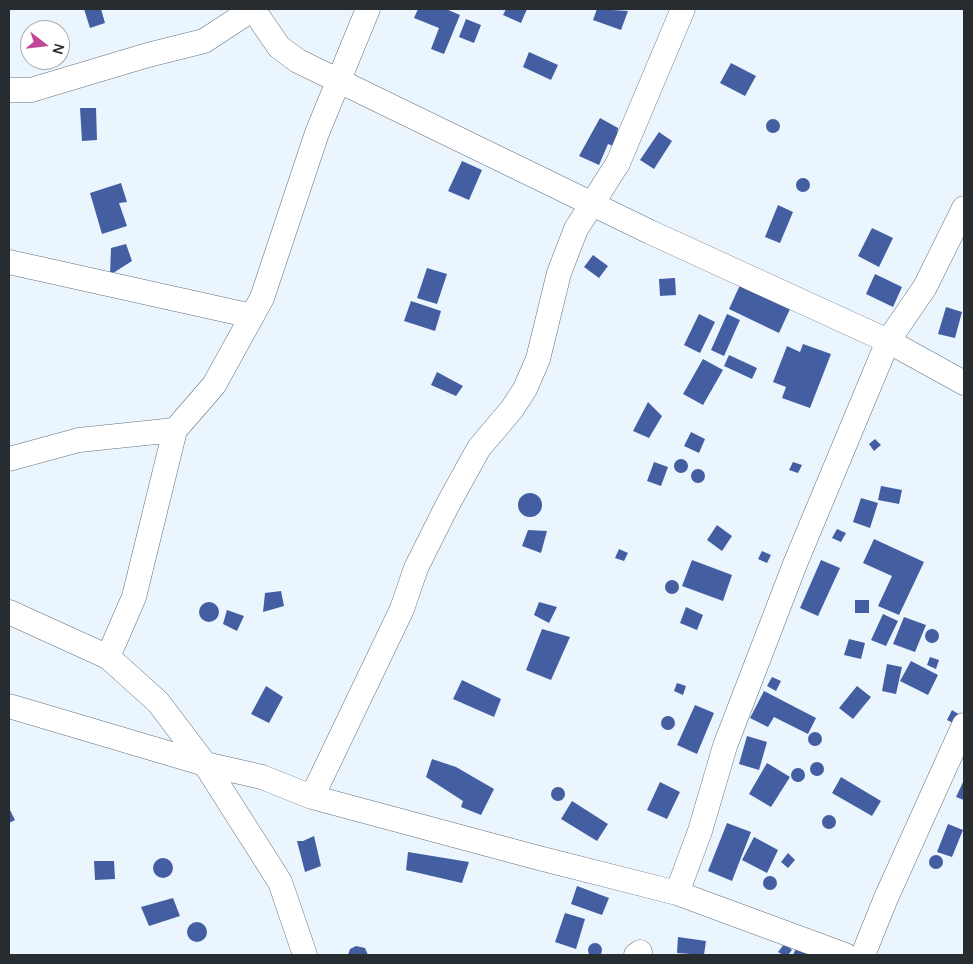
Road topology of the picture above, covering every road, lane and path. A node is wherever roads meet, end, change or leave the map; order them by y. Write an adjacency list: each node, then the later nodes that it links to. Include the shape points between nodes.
1 (253, 9): 4 (street, via 287,54); 5 (street, via 204,41 31,90)
2 (368, 9): 4 (street)
3 (682, 9): 6 (street, via 618,163)
4 (338, 79): 6 (street); 9 (street, via 317,133 278,256)
5 (9, 90)
6 (592, 202): 10 (street, via 650,232); 19 (street, via 576,228 559,274 538,359 525,389 479,448 448,504)
7 (964, 208): 10 (street, via 924,287)
8 (9, 262): 9 (street)
9 (252, 316): 12 (street, via 214,384)
10 (888, 341): 11 (street); 20 (street, via 795,564 725,746 700,831)
11 (964, 383)
12 (175, 430): 13 (street, via 79,440); 15 (street, via 134,597)
13 (9, 459)
14 (9, 612): 15 (street)
15 (108, 657): 18 (street, via 158,702)
16 (9, 706): 18 (street)
17 (964, 725): 23 (street)
18 (205, 764): 19 (street, via 262,777); 21 (street, via 280,882)
19 (312, 797): 20 (street)
20 (677, 893): 22 (street)
21 (304, 955)
22 (844, 955)
23 (863, 955)

